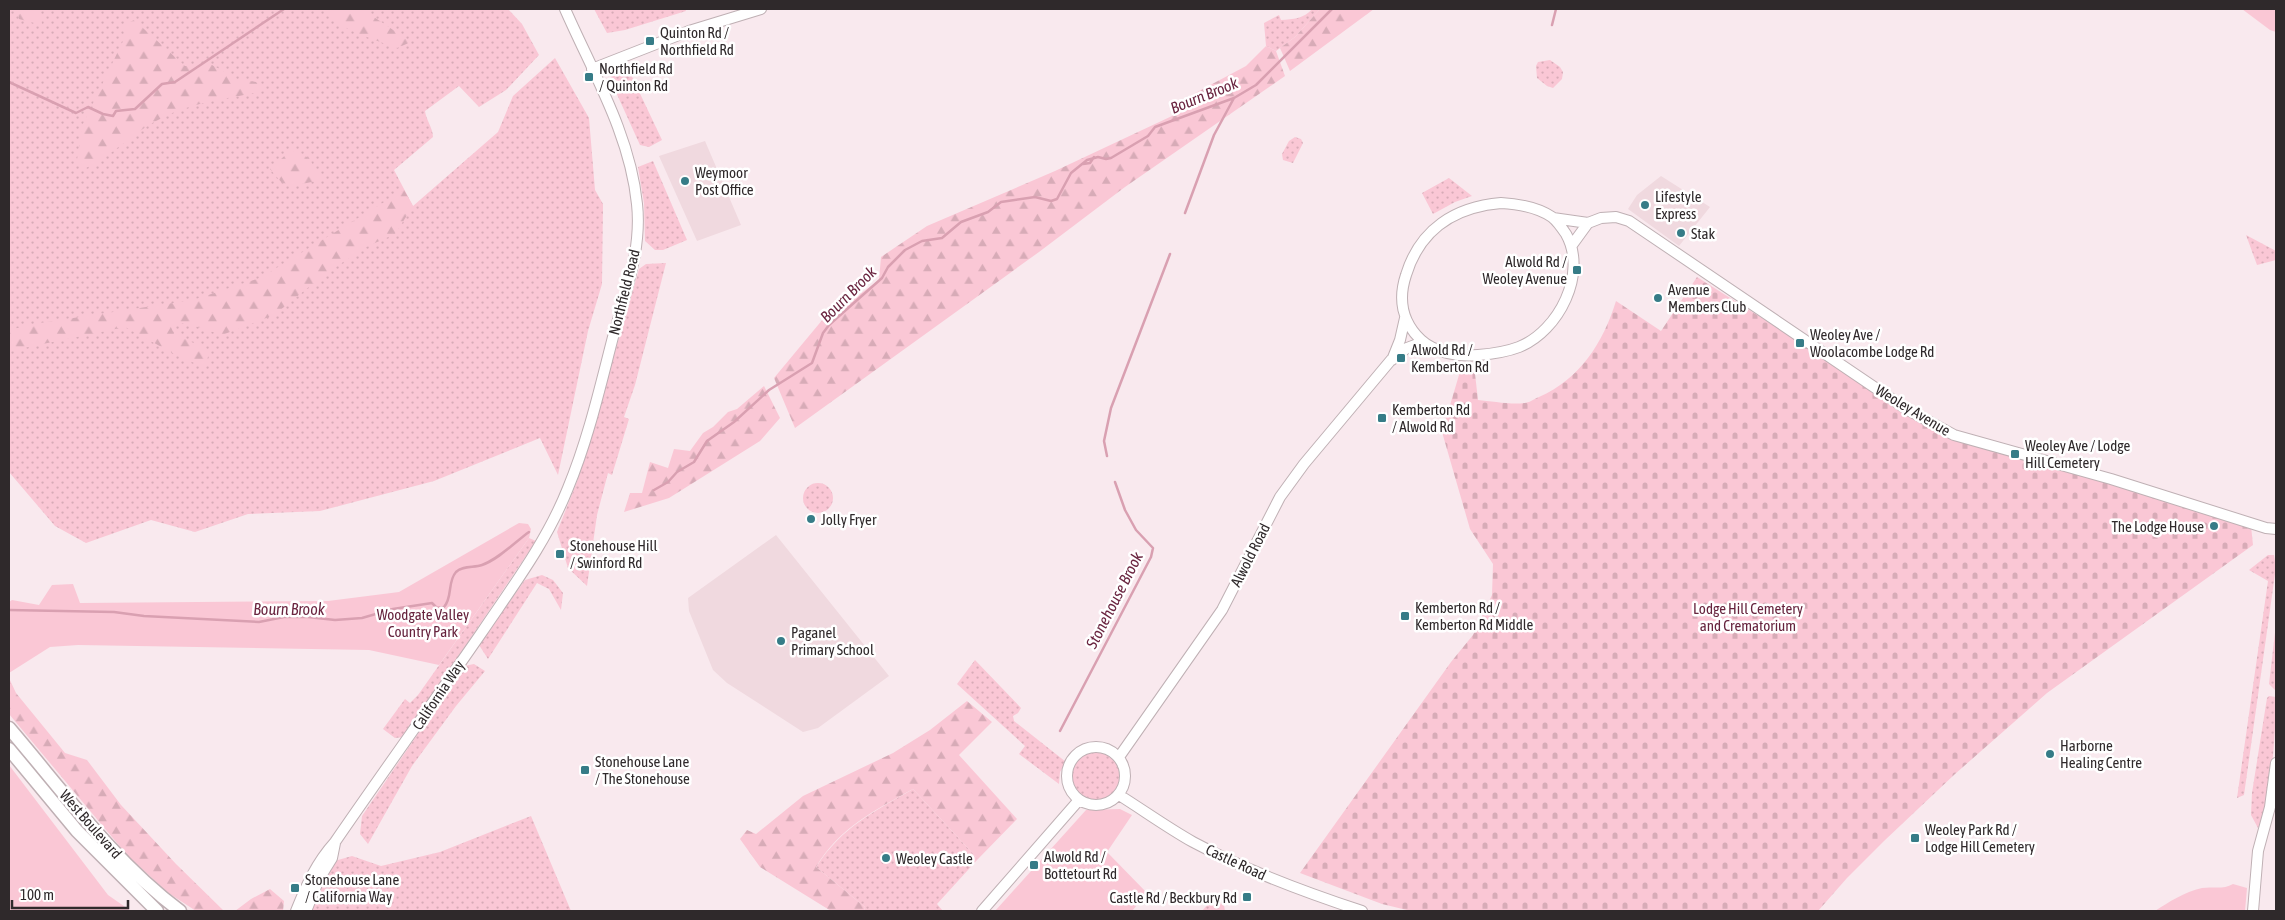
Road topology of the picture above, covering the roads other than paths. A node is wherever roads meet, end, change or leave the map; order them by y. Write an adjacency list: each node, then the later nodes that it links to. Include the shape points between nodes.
1 (565, 9): 3 (street, Northfield Road)
2 (761, 9): 3 (street, via 689,31)
3 (592, 69): 11 (street, Northfield Road, via 612,108 630,160 637,206 635,254 588,432 568,488)
4 (1553, 218): 5 (street, Weoley Avenue); 6 (street, Alwold Road); 7 (street, Alwold Road, via 1534,208 1501,203 1467,208 1451,216 1427,235 1415,251 1402,284)
5 (1588, 224): 6 (street); 10 (street, Weoley Avenue, via 1601,218 1616,217 1629,221 1908,410 1954,435)
6 (1572, 245): 8 (street, Alwold Road, via 1572,279 1566,299 1549,325 1530,340 1519,347 1493,354 1468,356)
7 (1405, 318): 8 (street, Alwold Road, via 1409,328); 9 (street, Alwold Road)
8 (1423, 342): 9 (street, Alwold Road, via 1407,348)
9 (1391, 360): 14 (street, Alwold Road, via 1304,464 1280,498 1222,610)
10 (2276, 529)
11 (539, 546): 18 (street, California Way)
12 (9, 728): 20 (main road, West Boulevard, via 114,851 141,879)
13 (9, 749): 19 (main road, West Boulevard, via 77,831)
14 (1119, 757): 16 (street, via 1125,779); 17 (street, via 1099,747 1088,748 1072,759 1067,777 1072,793)
15 (2276, 763): 25 (street, via 2270,807 2259,848)
16 (1119, 795): 17 (street, via 1095,806); 24 (street, Castle Road, via 1214,852 1298,890)
17 (1079, 800): 23 (street)
18 (335, 842): 21 (street, California Way, via 312,873); 22 (street, California Way, via 332,858)
19 (157, 911)
20 (180, 911)
21 (296, 911)
22 (306, 911)
23 (982, 911)
24 (1362, 911)
25 (2253, 911)

